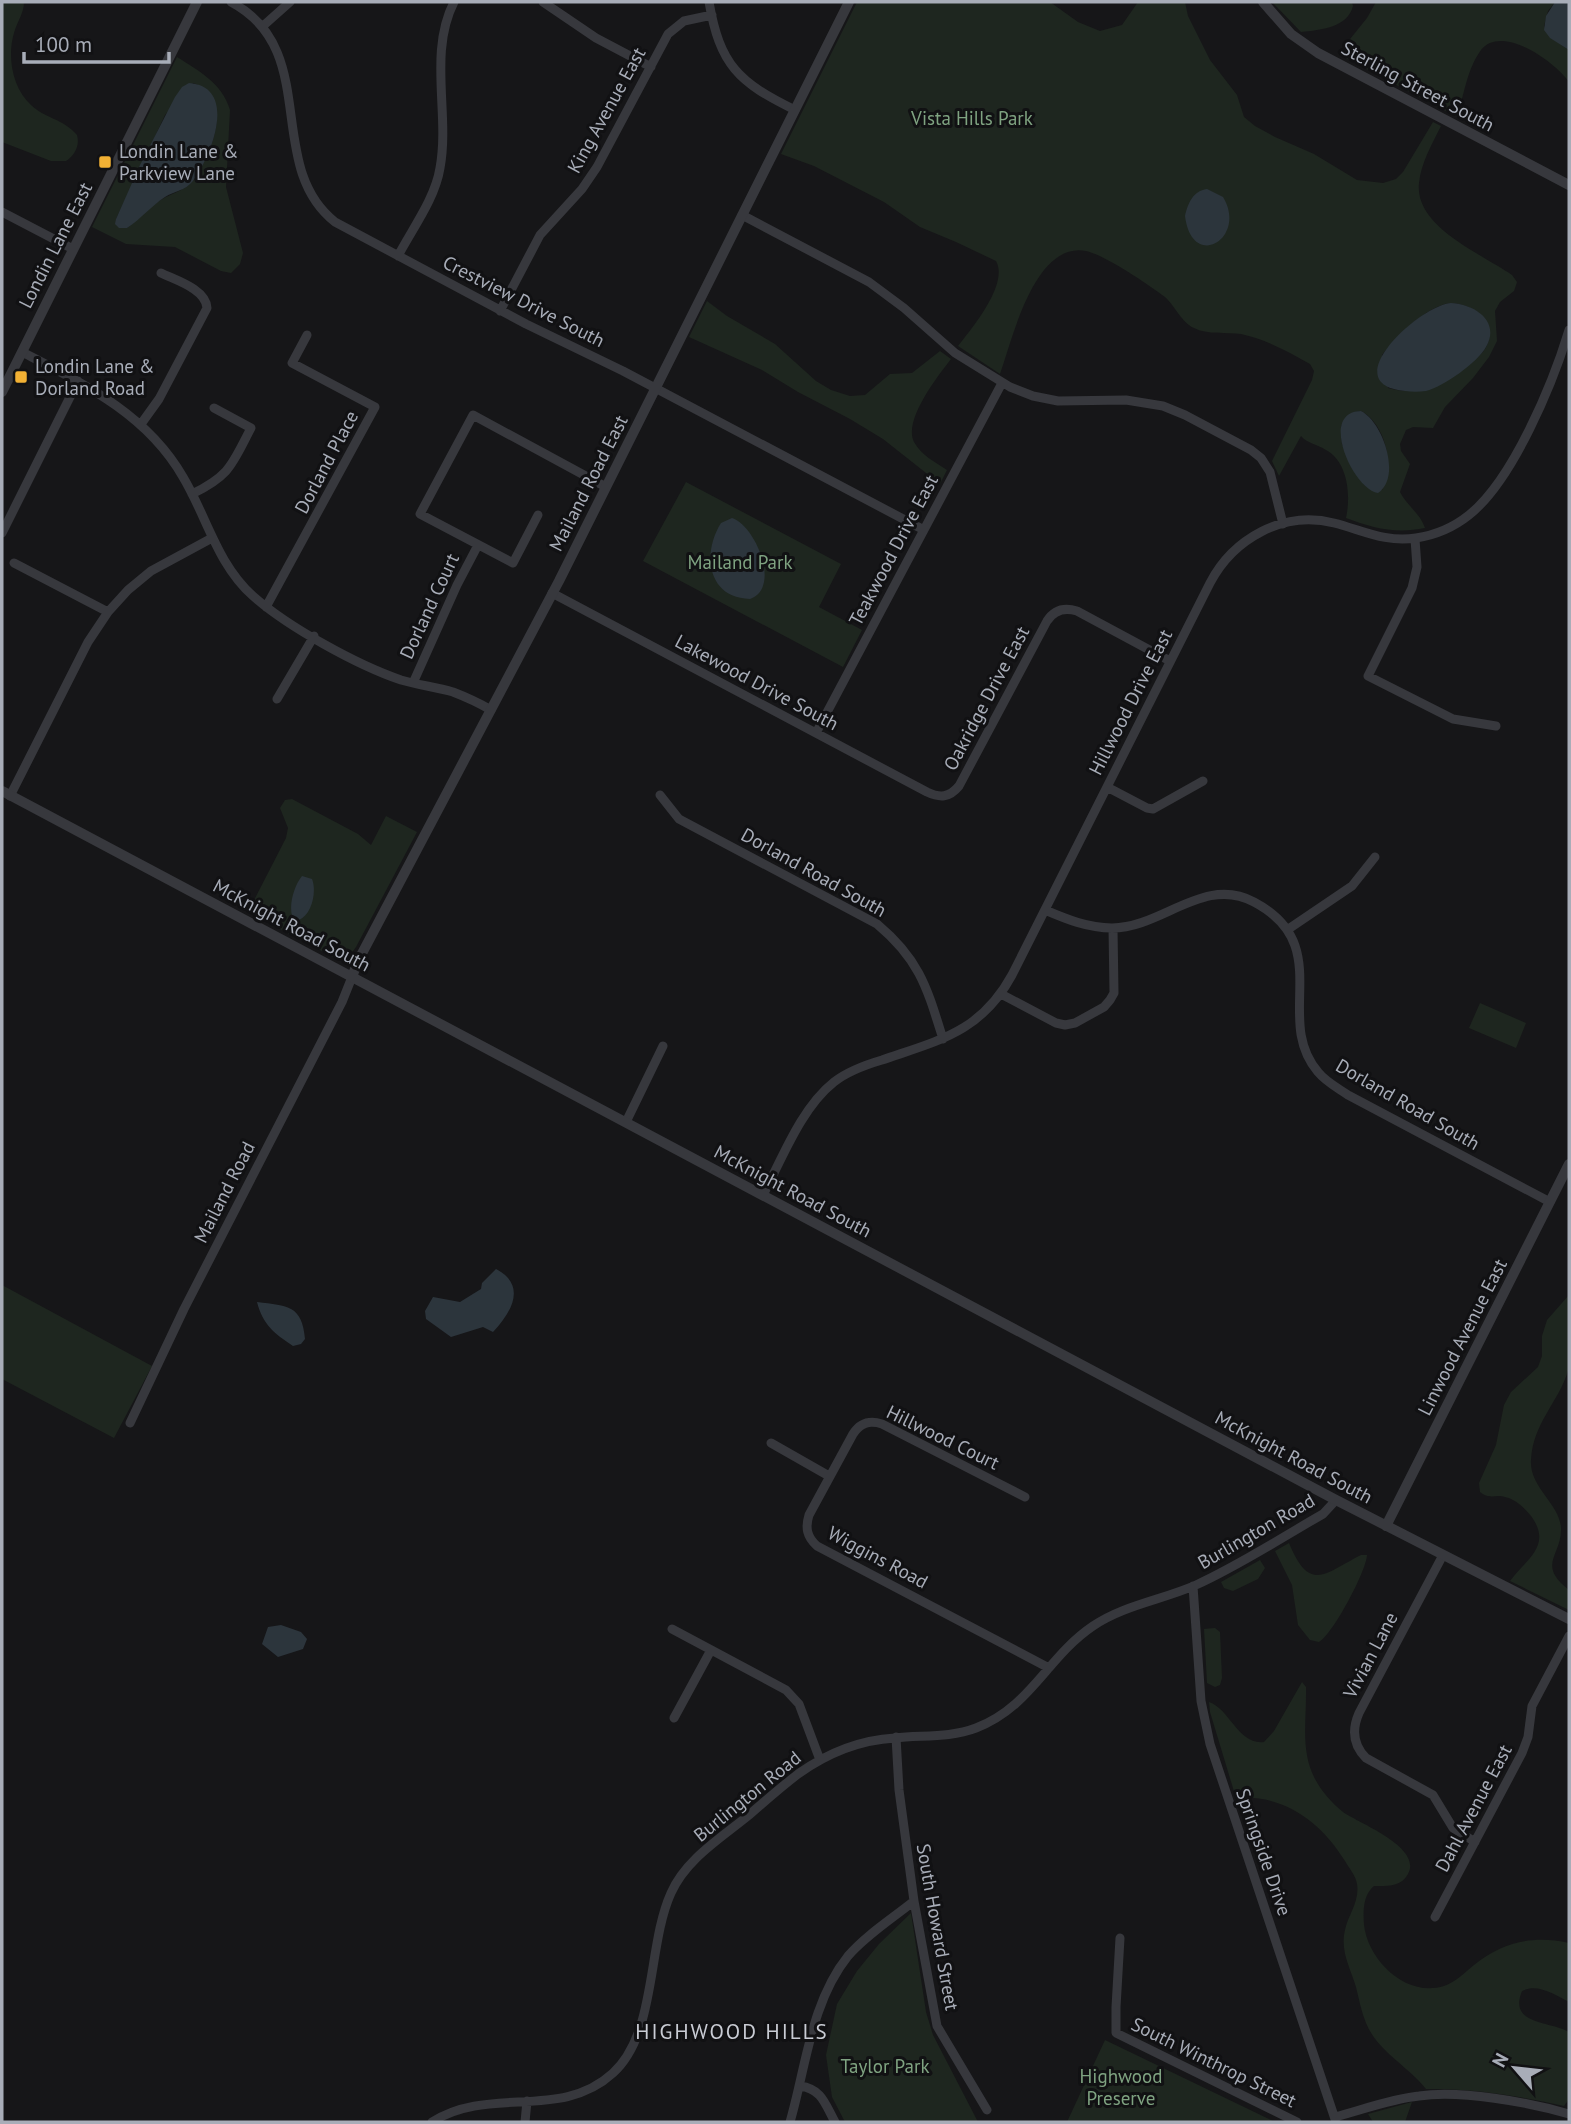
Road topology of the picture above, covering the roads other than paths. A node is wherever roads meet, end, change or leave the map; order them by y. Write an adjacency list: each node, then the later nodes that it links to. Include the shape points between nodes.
1 (197, 2): 16 (street, Londin Lane East)
2 (231, 2): 10 (street, Crestview Drive South)
3 (290, 2): 10 (street)
4 (454, 2): 17 (street, via 442,45 439,174)
5 (544, 2): 11 (street, via 596,38)
6 (709, 2): 9 (street)
7 (849, 2): 12 (street, Mailand Road East)
8 (1263, 2): 13 (street, Sterling Street South, via 1291,34 1324,56)
9 (712, 15): 11 (street, King Avenue East, via 688,19 674,28); 12 (street, via 732,67 755,88)
10 (263, 26): 17 (street, Crestview Drive South, via 281,63 310,195 335,222)
11 (651, 67): 19 (street, King Avenue East, via 597,167 540,235)
12 (794, 110): 15 (street, Mailand Road East)
13 (1569, 185)
14 (2, 212): 16 (street)
15 (742, 215): 24 (street, via 869,282 955,353); 25 (street, Mailand Road East)
16 (73, 249): 22 (street, Londin Lane East)
17 (398, 256): 19 (street, Crestview Drive South)
18 (161, 273): 28 (street, via 202,295 207,308 155,407)
19 (500, 311): 25 (street, Crestview Drive South)
20 (1569, 330): 36 (street, Hillwood Drive East, via 1535,418 1490,493 1454,525)
21 (307, 335): 40 (street, Dorland Place, via 292,363 375,407)
22 (22, 352): 23 (street); 26 (street, Londin Lane East)
23 (78, 381): 28 (street); 34 (street)
24 (1002, 383): 32 (street, via 1050,400 1136,401 1185,415 1261,458 1272,476); 33 (street, Teakwood Drive East)
25 (655, 388): 29 (street, Mailand Road East); 33 (street, Crestview Drive South)
26 (2, 391)
27 (214, 408): 30 (street, via 251,428 225,474)
28 (141, 424): 30 (street, via 169,455)
29 (606, 487): 37 (street, Dorland Court, via 473,415 420,514); 39 (street, Mailand Road East)
30 (192, 494): 35 (street)
31 (538, 514): 37 (street, Dorland Court, via 513,563)
32 (1283, 524): 36 (street, Hillwood Drive East, via 1318,520 1380,538); 43 (street, Hillwood Drive East, via 1252,536 1220,565)
33 (924, 530): 48 (street, Teakwood Drive East)
34 (2, 533)
35 (212, 538): 40 (street, via 238,580); 41 (street, via 151,570)
36 (1415, 538): 47 (street, via 1417,567 1412,588 1368,676 1453,719)
37 (478, 545): 44 (street, Dorland Court)
38 (14, 563): 41 (street)
39 (552, 593): 46 (street, Mailand Road East); 48 (street, Lakewood Drive South)
40 (266, 607): 42 (street)
41 (108, 612): 51 (street)
42 (314, 636): 44 (street, via 369,668); 45 (street)
43 (1170, 661): 50 (street, Hillwood Drive East); 53 (street, Oakridge Drive East, via 1077,611 1053,613 959,786)
44 (413, 683): 46 (street, via 453,693)
45 (277, 699)
46 (491, 710): 58 (street, Mailand Road East)
47 (1496, 726)
48 (816, 733): 53 (street, Lakewood Drive South, via 927,792)
49 (1203, 781): 50 (street, via 1153,809)
50 (1107, 787): 55 (street, Hillwood Drive East)
51 (6, 793): 58 (street, McKnight Road South)
52 (660, 795): 60 (street, Dorland Road South, via 679,819 890,934 920,973)
53 (946, 796)
54 (1376, 857): 57 (street, via 1352,887)
55 (1045, 910): 56 (street, Dorland Road South); 59 (street, Hillwood Drive East)
56 (1113, 928): 57 (street, Dorland Road South, via 1136,924 1187,902 1234,894 1257,903); 59 (street, via 1114,993 1104,1007 1065,1025)
57 (1287, 930): 65 (street, Dorland Road South, via 1297,947 1301,969 1299,1016 1304,1046 1318,1072 1348,1095)
58 (352, 977): 62 (street, McKnight Road South); 66 (street, Mailand Road)
59 (1001, 994): 60 (street, Hillwood Drive East, via 973,1023)
60 (943, 1040): 64 (street, Hillwood Drive East, via 865,1065 830,1085 806,1114)
61 (663, 1046): 62 (street)
62 (626, 1122): 64 (street, McKnight Road South)
63 (1569, 1164): 65 (street, Linwood Avenue East)
64 (763, 1195): 70 (street, McKnight Road South)
65 (1550, 1202): 71 (street, Linwood Avenue East)
66 (130, 1423)
67 (771, 1443): 68 (street)
68 (829, 1476): 69 (street, Hillwood Court, via 857,1428 877,1422); 78 (street, Wiggins Road, via 807,1522 813,1542)
69 (1025, 1497)
70 (1336, 1500): 71 (street, McKnight Road South); 73 (street, Burlington Road, via 1323,1514)
71 (1386, 1526): 72 (street, McKnight Road South)
72 (1443, 1555): 74 (street, McKnight Road South); 82 (street, Vivian Lane, via 1359,1713 1354,1733 1366,1758 1433,1796 1452,1828)
73 (1193, 1586): 78 (street, Burlington Road, via 1103,1620 1068,1646); 90 (street, Springside Drive, via 1201,1702 1210,1744)
74 (1569, 1619)
75 (672, 1629): 77 (street)
76 (1569, 1636): 82 (street, Dahl Avenue East, via 1532,1706 1522,1753)
77 (711, 1650): 79 (street); 81 (street, via 793,1696)
78 (1049, 1668): 80 (street, Burlington Road, via 1011,1709 975,1729)
79 (674, 1718)
80 (896, 1737): 81 (street, Burlington Road, via 849,1747); 83 (street, South Howard Street)
81 (820, 1760): 87 (street, Burlington Road, via 681,1875 664,1913 637,2039 619,2068 599,2085 570,2098)
82 (1475, 1842): 84 (street, Dahl Avenue East)
83 (914, 1901): 86 (street, via 858,1946 839,1969 821,2003); 88 (street, South Howard Street, via 937,2026)
84 (1435, 1917)
85 (1120, 1938): 95 (street, South Winthrop Street, via 1116,2034)
86 (800, 2086): 93 (street); 94 (street, via 820,2095)
87 (527, 2101): 91 (street, Burlington Road, via 460,2108); 92 (street)
88 (987, 2110)
89 (1569, 2114): 90 (street, via 1436,2094)
90 (1335, 2120)
91 (432, 2122)
92 (525, 2122)
93 (790, 2122)
94 (835, 2122)
95 (1297, 2122)

